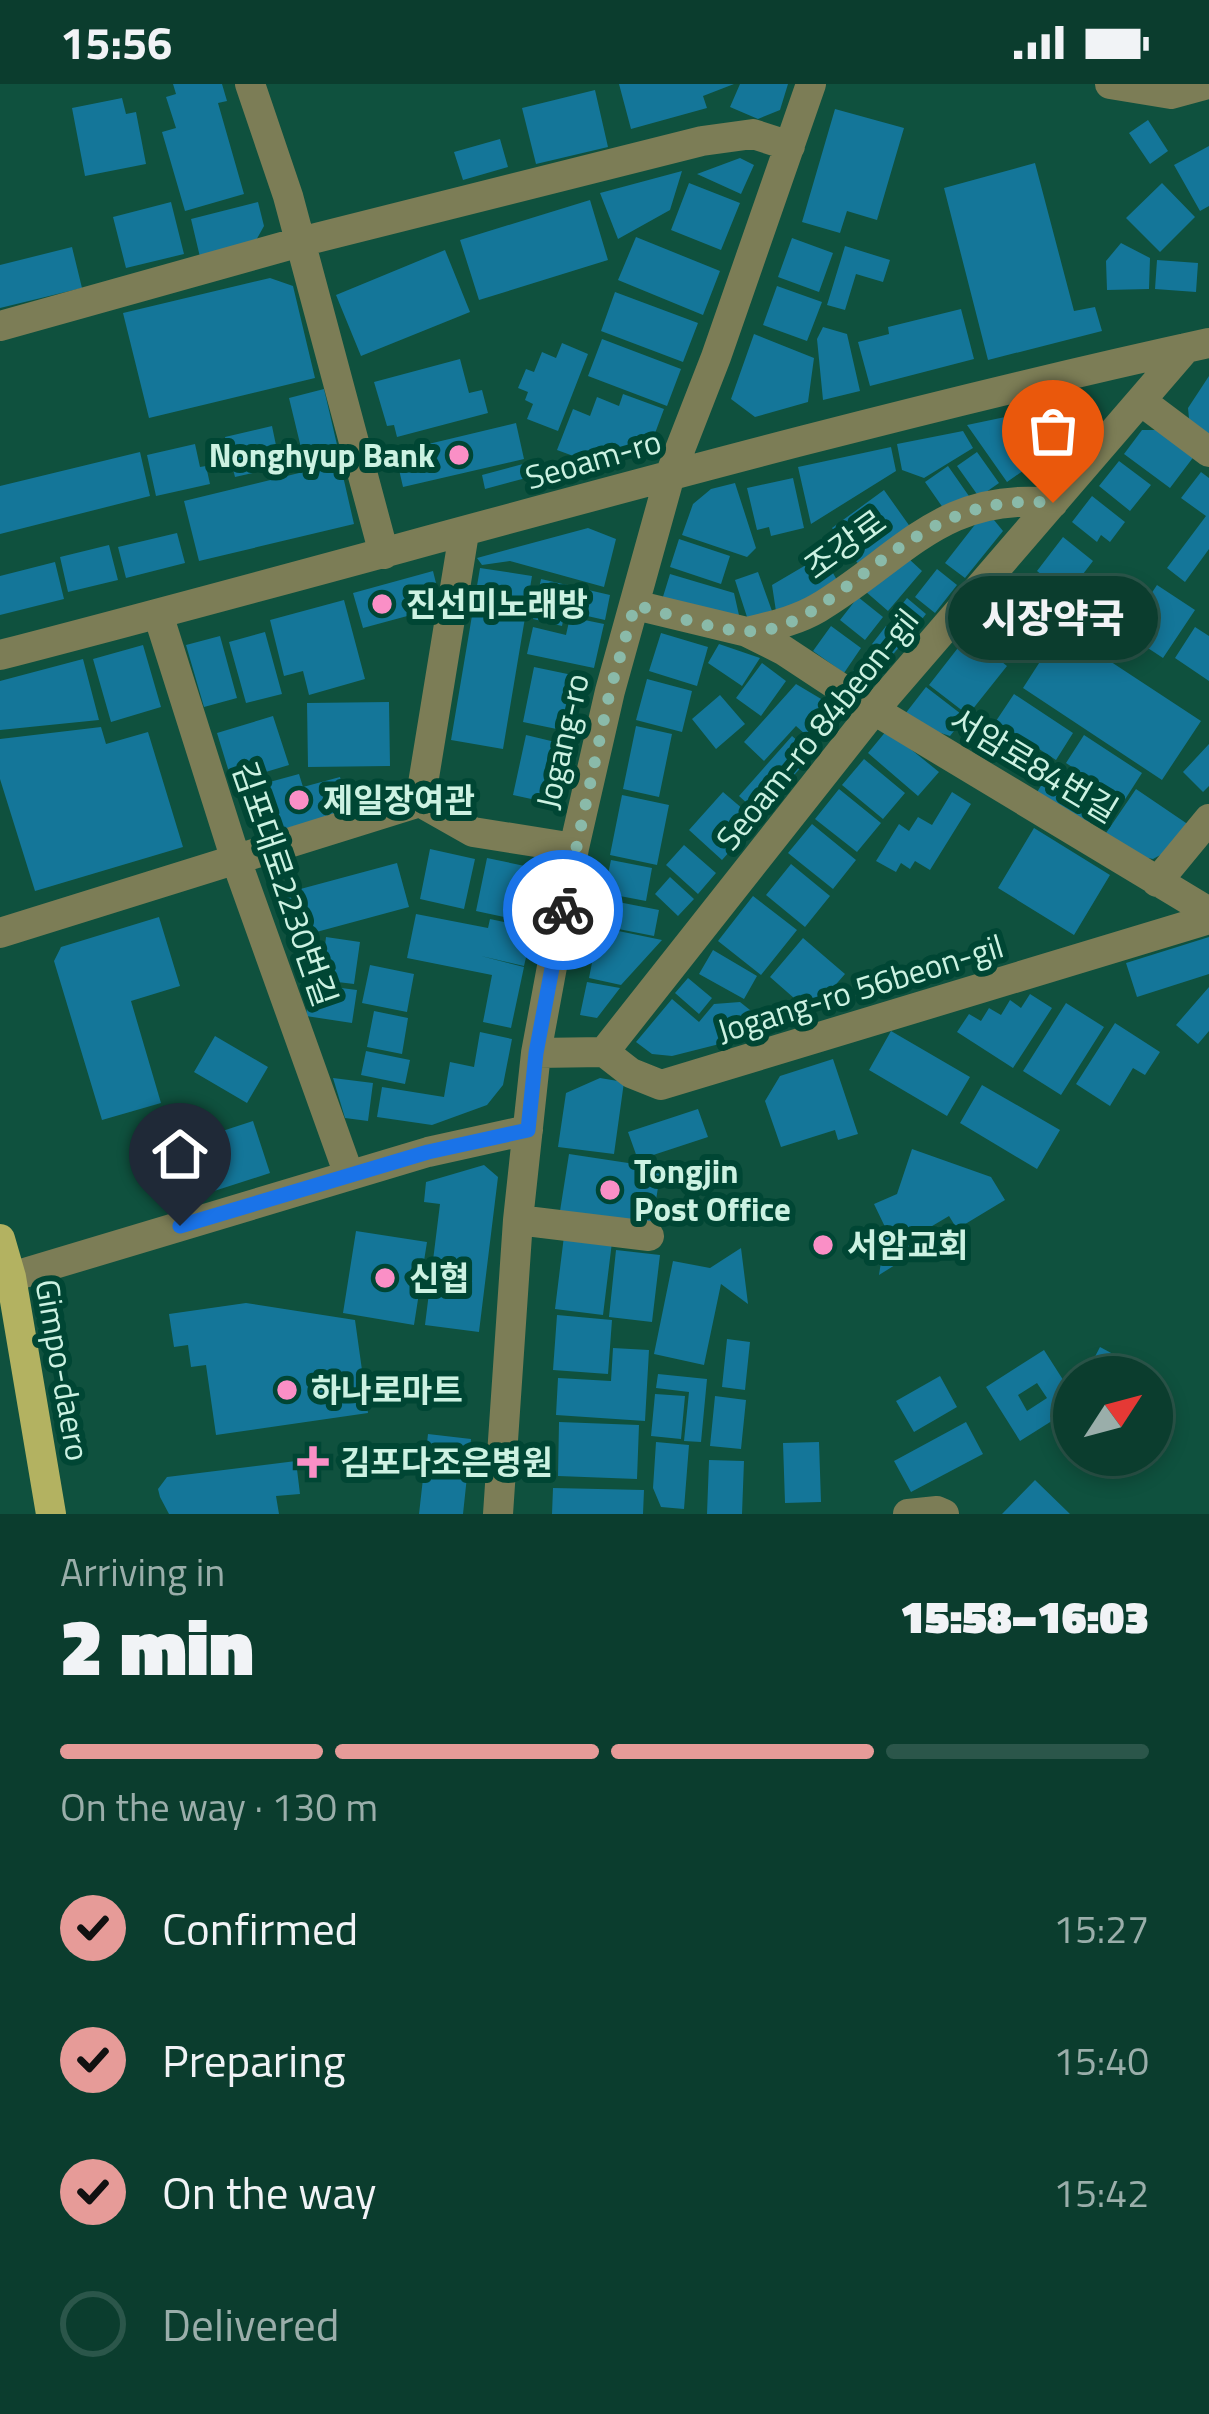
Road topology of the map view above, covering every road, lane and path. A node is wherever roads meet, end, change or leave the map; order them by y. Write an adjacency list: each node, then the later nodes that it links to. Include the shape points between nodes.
1 (250, 84): 6 (street)
2 (811, 84): 5 (street, Jogang-ro)
3 (1110, 84): 4 (street, via 1171,94)
4 (1208, 84)
5 (790, 146): 6 (street, via 753,134 702,141); 11 (street, Jogang-ro)
6 (300, 242): 7 (street); 14 (street)
7 (0, 326)
8 (1197, 346): 9 (street, Seoam-ro 84beon-gil); 11 (street, Seoam-ro)
9 (1141, 401): 10 (street); 12 (street, Seoam-ro 84beon-gil)
10 (1209, 452)
11 (670, 475): 13 (street, Seoam-ro); 15 (street, Jogang-ro)
12 (1053, 503): 17 (street, 조강로, via 1017,499 966,511 815,610); 19 (street, Seoam-ro 84beon-gil)
13 (464, 532): 14 (street, Seoam-ro); 20 (street)
14 (384, 554): 16 (street, Seoam-ro)
15 (635, 605): 17 (street); 22 (street, Jogang-ro)
16 (158, 614): 18 (street, Seoam-ro); 23 (street, 김포대로2230번길)
17 (746, 632): 19 (street)
18 (0, 655)
19 (874, 710): 24 (street, 서암로84번길); 27 (street, Seoam-ro 84beon-gil)
20 (420, 802): 22 (street, via 473,832); 23 (street)
21 (1209, 819): 24 (street)
22 (574, 848): 28 (street, Jogang-ro)
23 (236, 857): 26 (street); 30 (street, 김포대로2230번길)
24 (1157, 882): 25 (street, 서암로84번길)
25 (1209, 915): 27 (street, Jogang-ro 56beon-gil, via 662,1085)
26 (0, 933)
27 (604, 1052): 28 (street)
28 (536, 1053): 29 (street, Jogang-ro)
29 (528, 1130): 30 (street); 31 (street, Jogang-ro)
30 (350, 1175): 34 (street)
31 (518, 1220): 32 (street); 36 (street, Jogang-ro)
32 (650, 1235)
33 (0, 1239): 34 (main road, Gimpo-daero)
34 (11, 1277): 35 (main road, Gimpo-daero)
35 (51, 1514)
36 (498, 1514)
37 (908, 1514): 38 (street)
38 (944, 1514)

